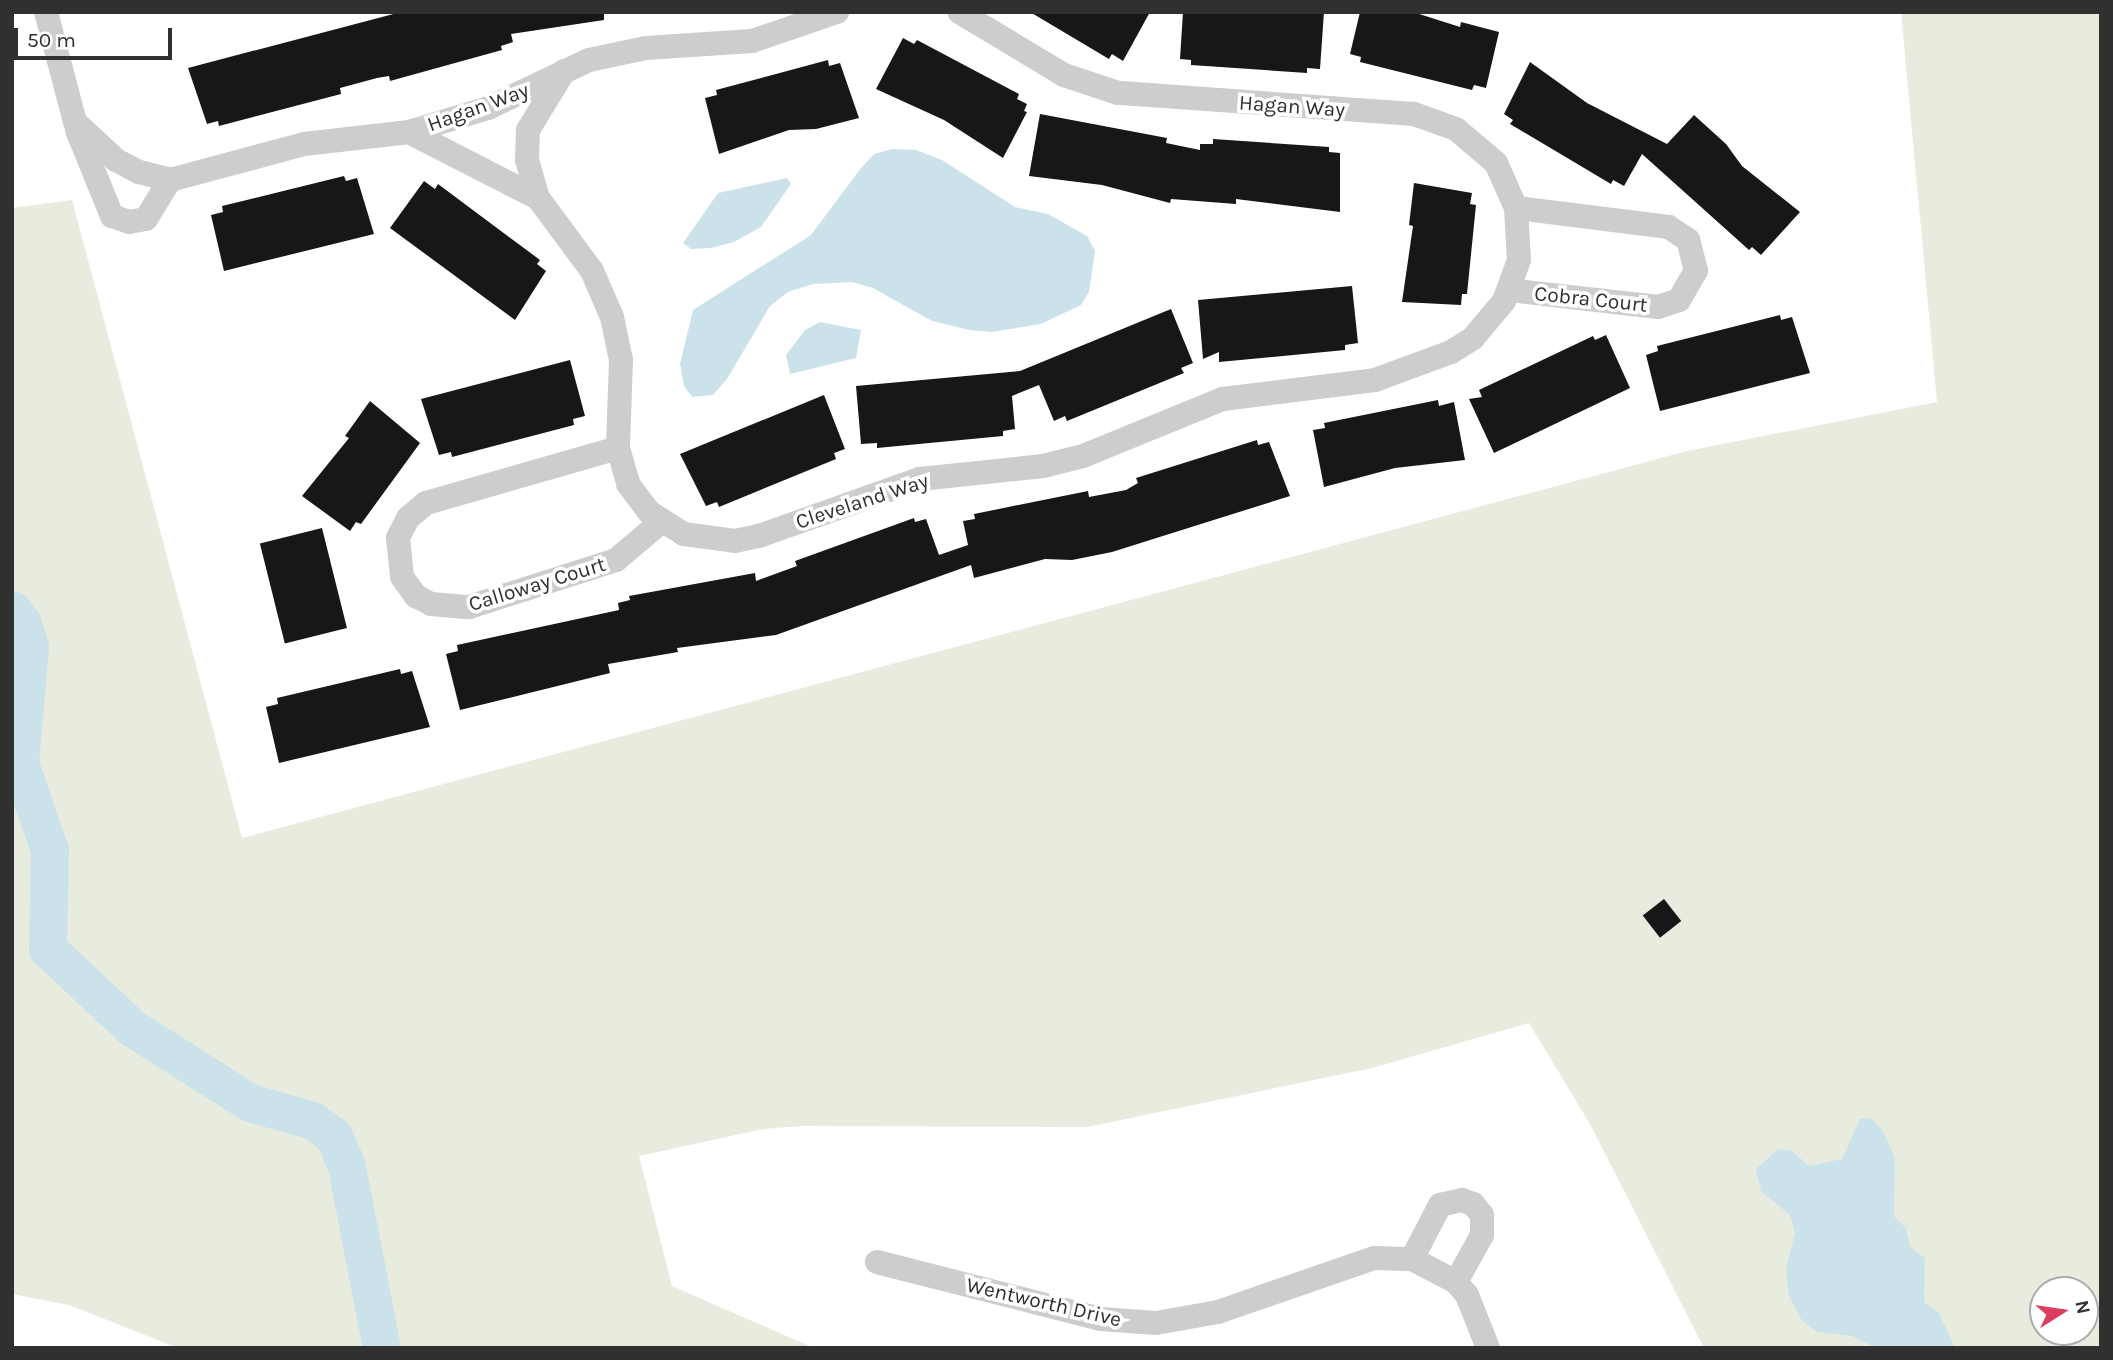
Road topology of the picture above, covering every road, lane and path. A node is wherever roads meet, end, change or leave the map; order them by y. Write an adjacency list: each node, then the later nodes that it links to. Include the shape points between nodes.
1 (46, 12): 5 (street)
2 (837, 12): 4 (street, Hagan Way, via 777,36 725,45 646,48 590,60)
3 (959, 12): 9 (street, Hagan Way, via 1064,75 1118,93 1436,119 1467,136 1496,163)
4 (564, 71): 6 (street, Hagan Way, via 488,108); 8 (street, Cleveland Way, via 528,131 527,160)
5 (75, 122): 7 (street, via 116,160); 7 (street, via 112,216 129,222 146,219)
6 (409, 132): 7 (street, Hagan Way, via 304,144); 8 (street, Cleveland Way)
7 (170, 180)
8 (538, 198): 11 (street, Cleveland Way, via 592,271 612,317 621,359)
9 (1516, 208): 10 (street, Hagan Way, via 1520,250); 10 (street, Cobra Court, via 1669,227 1688,240 1696,271 1679,300 1658,307)
10 (1509, 290): 12 (street, Cleveland Way, via 1493,318 1473,338 1429,363 1375,380 1223,400 1060,463 920,479 747,539 710,540)
11 (618, 448): 12 (street, Cleveland Way, via 628,484); 12 (street, Calloway Court, via 426,503 408,518 398,538 402,577 416,596 431,604 469,607 616,561)
12 (661, 522)
13 (1412, 1259): 14 (street, Wentworth Drive, via 1374,1258 1218,1312 1156,1323 1101,1319); 15 (street, Wentworth Drive); 15 (street, via 1440,1205 1462,1200 1473,1204 1482,1215 1482,1235)
14 (877, 1262)
15 (1456, 1282): 16 (street, Wentworth Drive, via 1479,1317)
16 (1488, 1348)

